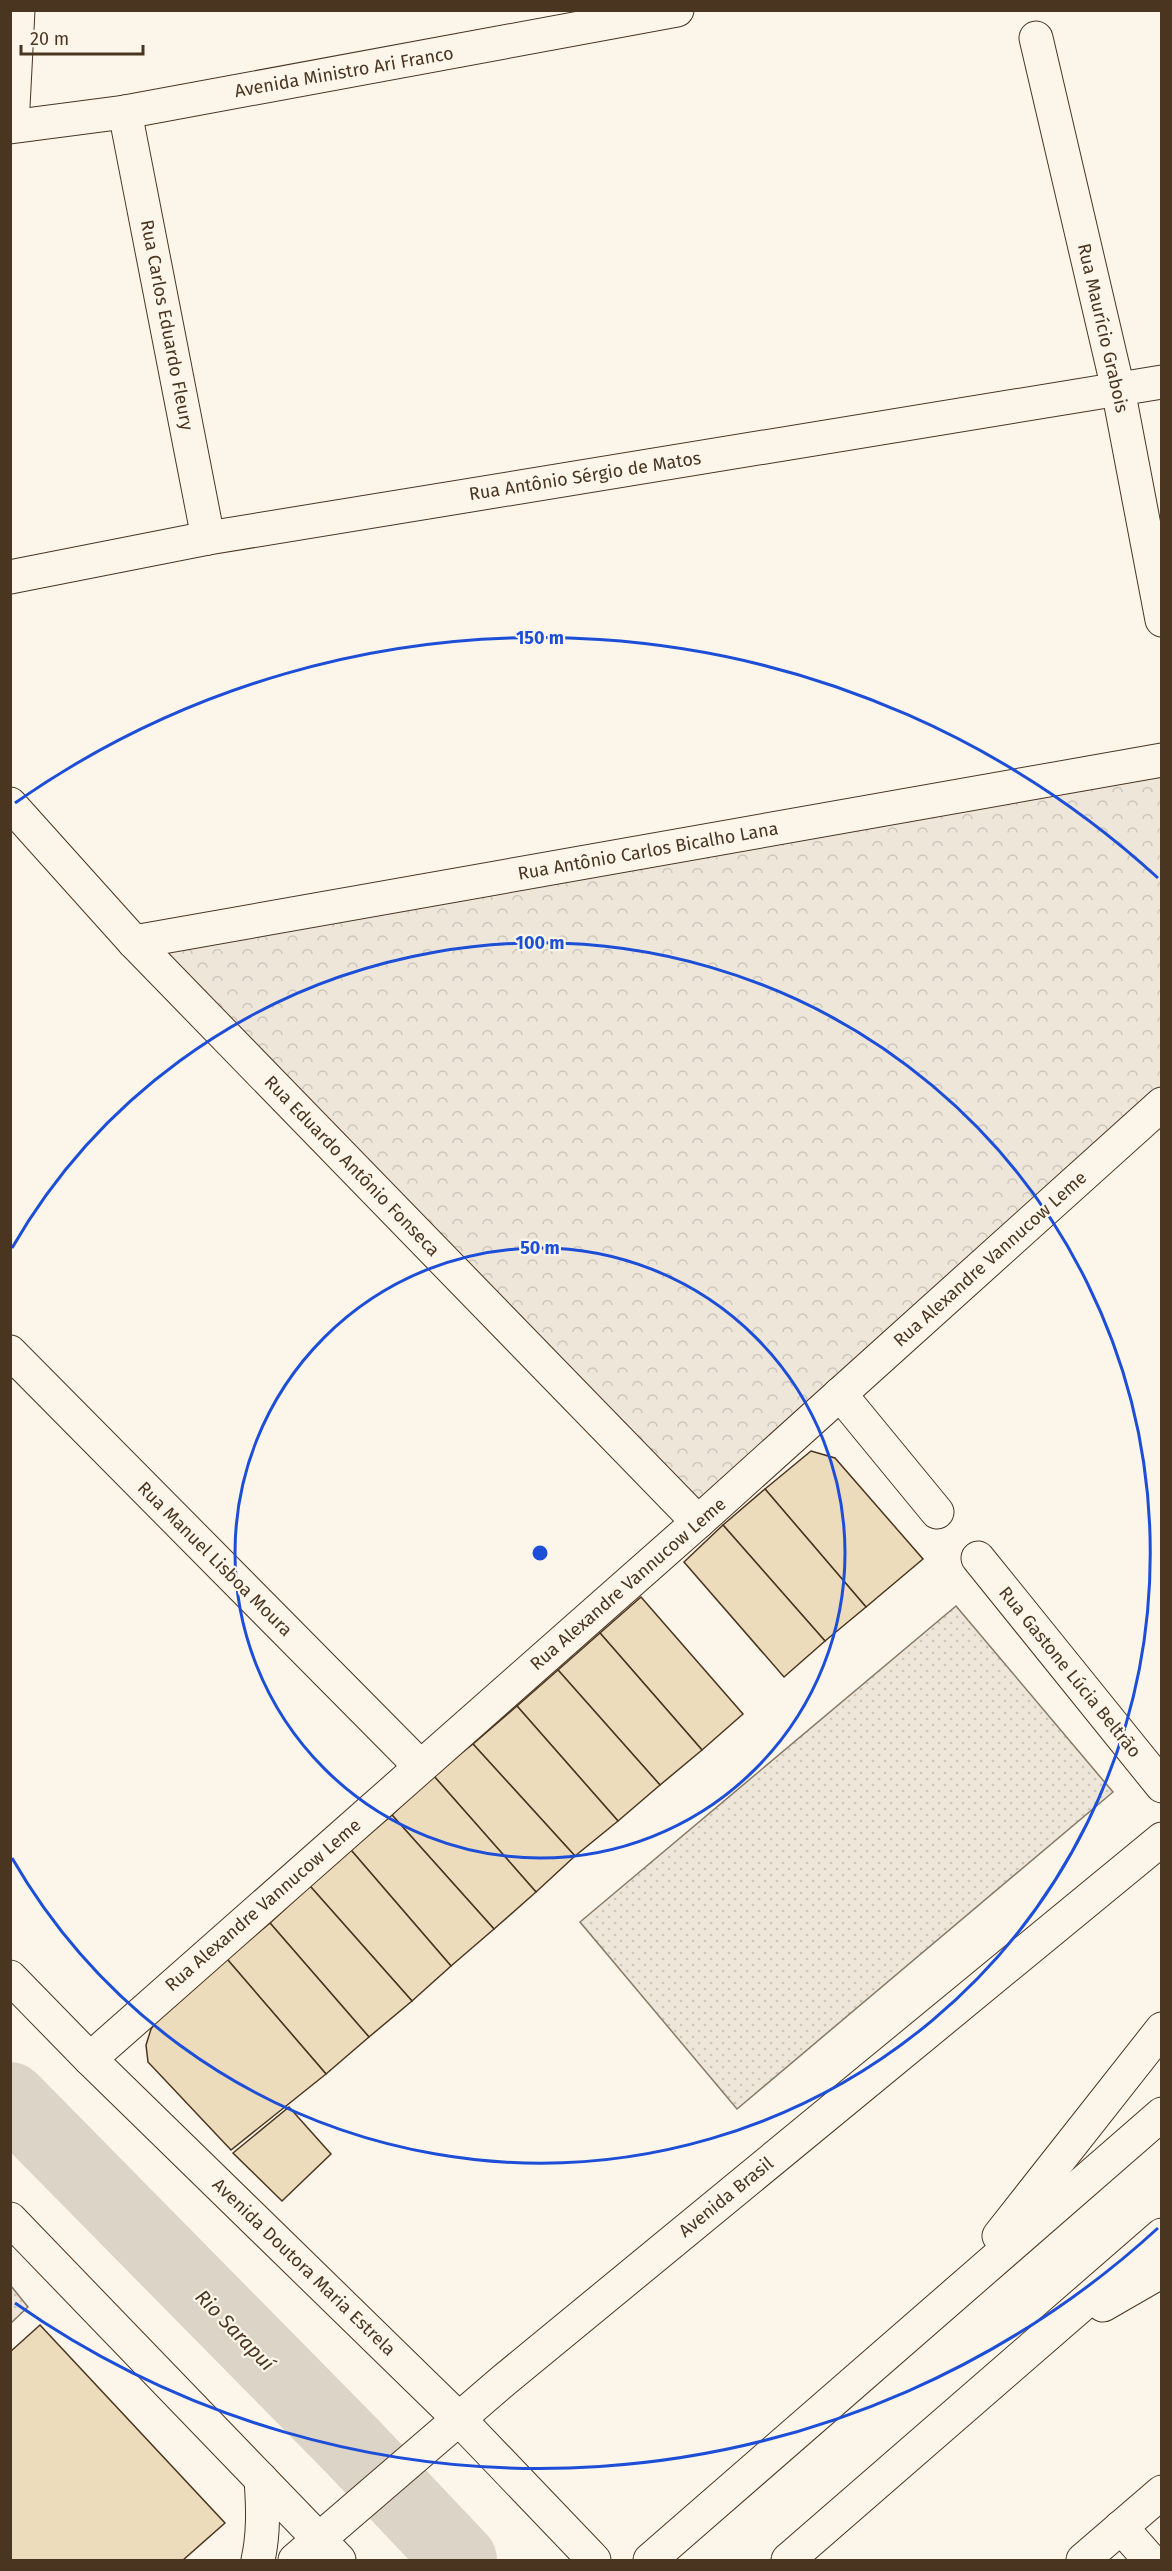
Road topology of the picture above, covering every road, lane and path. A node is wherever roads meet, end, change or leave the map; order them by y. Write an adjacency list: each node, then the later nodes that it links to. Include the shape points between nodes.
1 (18, 10): 5 (main road)
2 (677, 10): 4 (main road, Avenida Ministro Ari Franco)
3 (1036, 38): 7 (main road, Rua Maurício Grabois)
4 (125, 112): 5 (main road, Avenida Ministro Ari Franco); 8 (main road, Rua Carlos Eduardo Fleury)
5 (11, 127)
6 (1161, 382): 7 (main road, Rua Antônio Sérgio de Matos)
7 (1118, 389): 8 (main road, Rua Antônio Sérgio de Matos); 10 (main road, Rua Maurício Grabois)
8 (208, 538): 9 (main road, Rua Antônio Sérgio de Matos)
9 (10, 577)
10 (1161, 620)
11 (1161, 760): 13 (main road, Rua Antônio Carlos Bicalho Lana)
12 (10, 804): 13 (main road, Rua Eduardo Antônio Fonseca)
13 (134, 942): 18 (main road, Rua Eduardo Antônio Fonseca)
14 (1161, 1104): 16 (main road, Rua Alexandre Vannucow Leme)
15 (10, 1352): 20 (main road, Rua Manuel Lisboa Moura)
16 (840, 1394): 17 (main road); 18 (main road, Rua Alexandre Vannucow Leme)
17 (937, 1512)
18 (698, 1522): 20 (main road, Rua Alexandre Vannucow Leme)
19 (978, 1558): 21 (main road, Rua Gastone Lúcia Beltrão)
20 (420, 1766): 25 (main road, Rua Alexandre Vannucow Leme)
21 (1161, 1786)
22 (1161, 1839): 33 (main road, Avenida Brasil)
23 (10, 1977): 25 (main road, Avenida Doutora Maria Estrela)
24 (1161, 2029): 30 (main road)
25 (90, 2059): 32 (main road, Avenida Doutora Maria Estrela)
26 (1161, 2114): 30 (main road)
27 (10, 2219): 35 (main road)
28 (1161, 2235): 31 (main road)
29 (1161, 2271): 31 (main road)
30 (950, 2299): 38 (main road)
31 (1034, 2345): 42 (main road)
32 (416, 2376): 33 (main road, via 453,2384); 34 (main road, Avenida Doutora Maria Estrela)
33 (503, 2381): 34 (main road, Avenida Brasil)
34 (459, 2419): 39 (main road, Avenida Brasil, via 361,2504); 41 (main road, Avenida Doutora Maria Estrela)
35 (261, 2479): 39 (main road); 40 (main road, via 264,2516)
36 (1161, 2492): 37 (main road)
37 (1121, 2527): 43 (main road); 44 (main road)
38 (659, 2553)
39 (318, 2554)
40 (258, 2560)
41 (594, 2560)
42 (788, 2560)
43 (1083, 2560)
44 (1150, 2560)

